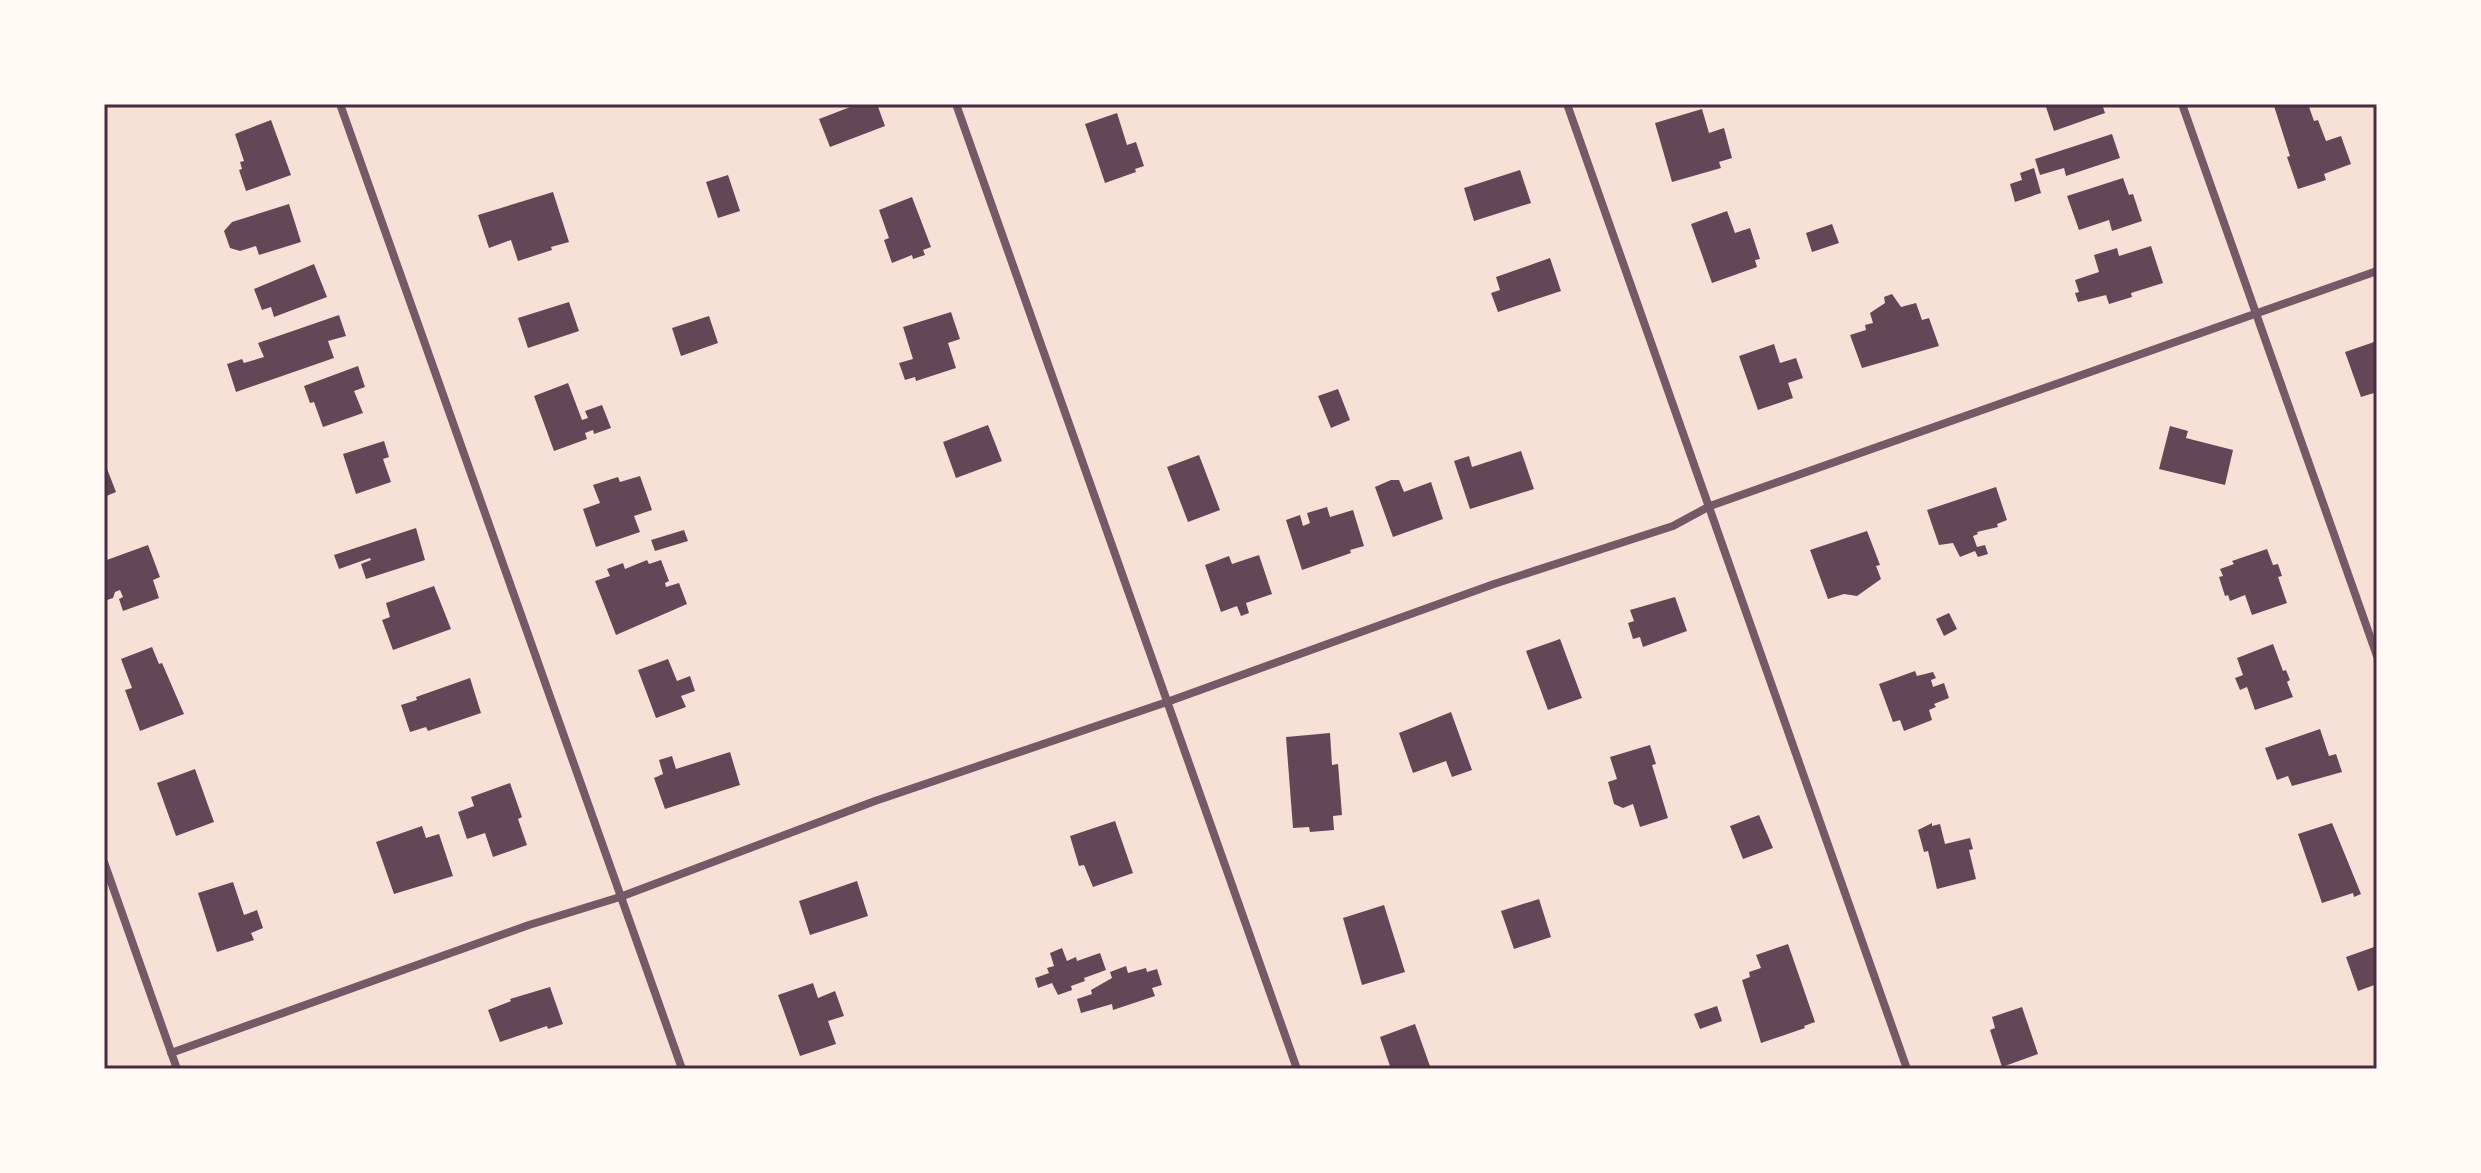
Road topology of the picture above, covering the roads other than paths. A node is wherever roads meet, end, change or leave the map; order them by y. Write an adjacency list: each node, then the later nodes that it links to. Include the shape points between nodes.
1 (340, 104): 11 (street)
2 (956, 104): 9 (street)
3 (1567, 104): 7 (street)
4 (2182, 104): 6 (street)
5 (2377, 271): 6 (street)
6 (2255, 313): 7 (street); 8 (street)
7 (1710, 506): 9 (street, via 1673,526 1494,584); 16 (street)
8 (2377, 656)
9 (1167, 702): 11 (street, via 875,801); 15 (street)
10 (104, 862): 12 (street)
11 (620, 897): 12 (street); 14 (street)
12 (171, 1053): 13 (street)
13 (177, 1069)
14 (682, 1069)
15 (1297, 1069)
16 (1907, 1069)

